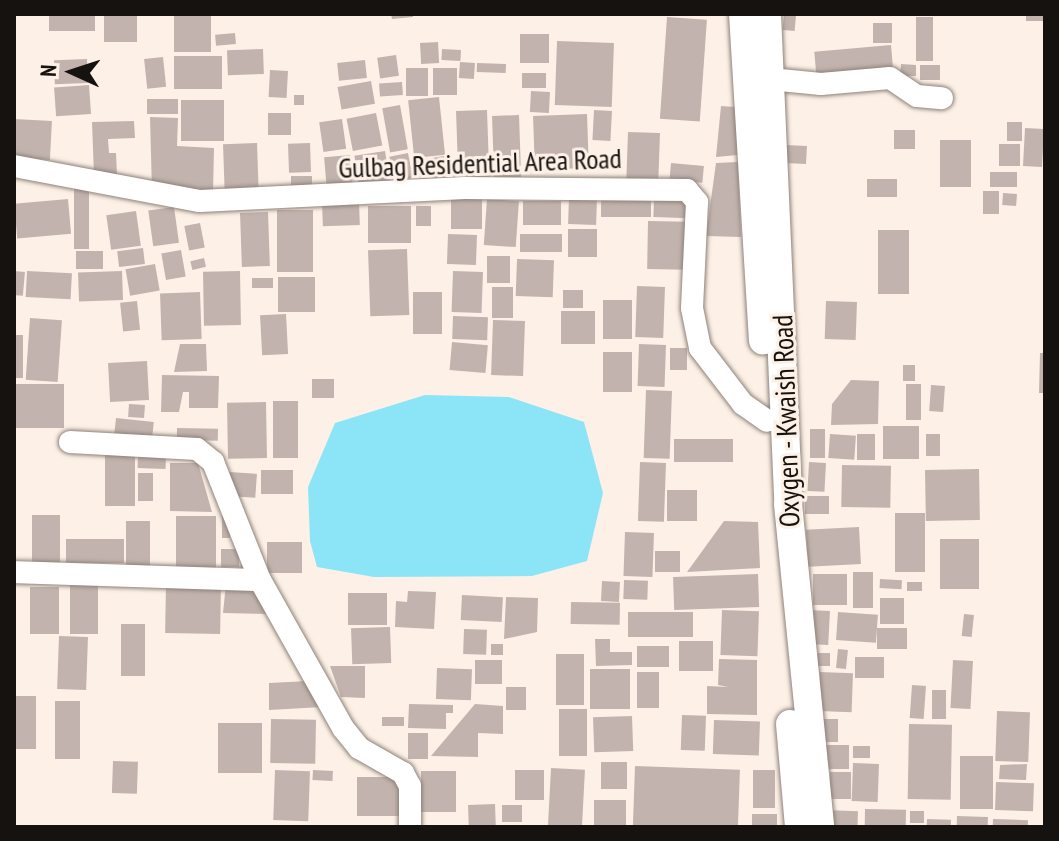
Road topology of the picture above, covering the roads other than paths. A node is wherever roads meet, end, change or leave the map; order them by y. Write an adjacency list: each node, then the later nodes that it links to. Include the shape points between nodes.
1 (743, 14): 6 (main road, Oxygen - Kwaish Road)
2 (767, 14): 3 (main road, Oxygen - Kwaish Road)
3 (770, 79): 4 (street, via 802,78 821,84 890,78 917,96); 12 (main road, Oxygen - Kwaish Road, via 788,504)
4 (942, 98)
5 (14, 166): 6 (street, Gulbag Residential Area Road, via 200,201 465,188 687,190 697,202 692,308 700,348 743,404)
6 (767, 421): 11 (main road, Oxygen - Kwaish Road)
7 (70, 442): 9 (street, via 197,449 213,462)
8 (14, 572): 9 (street)
9 (260, 580): 10 (street, via 343,728 359,748 403,773 410,786)
10 (410, 827)
11 (799, 827)
12 (820, 827)

